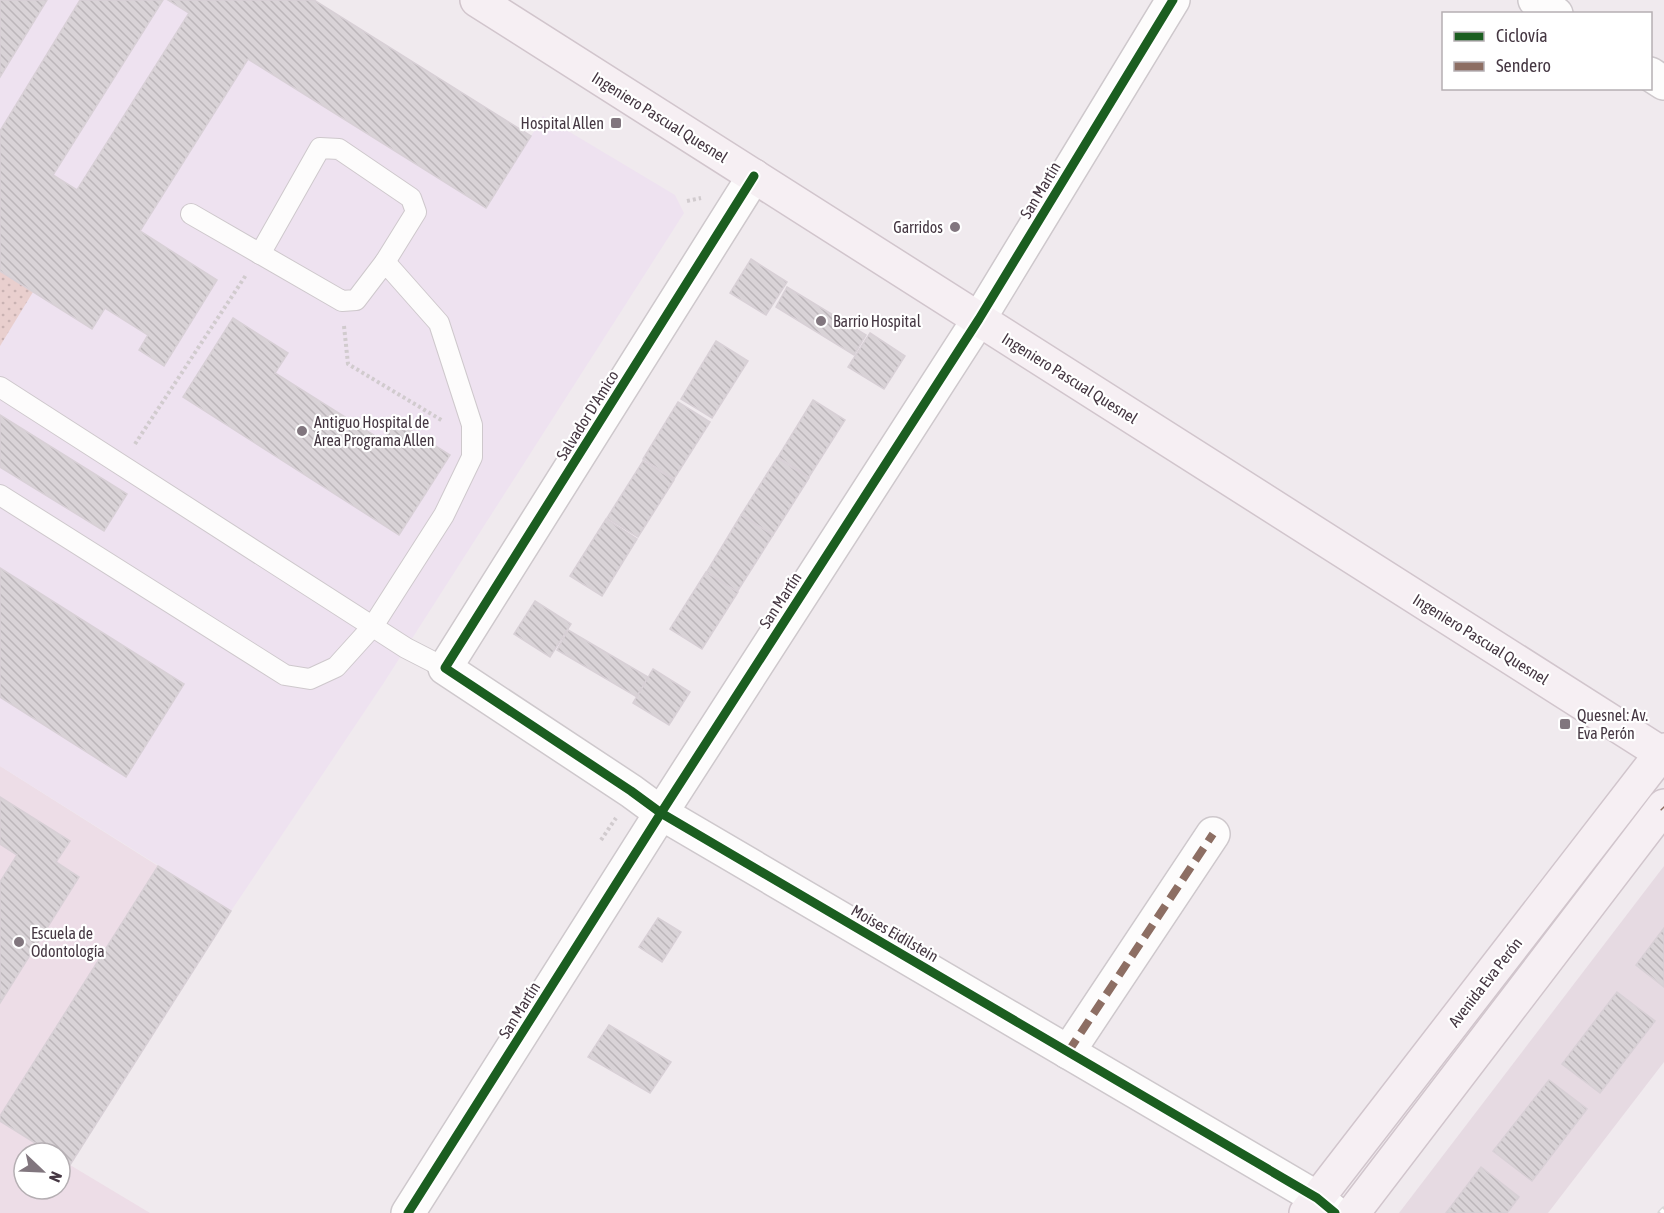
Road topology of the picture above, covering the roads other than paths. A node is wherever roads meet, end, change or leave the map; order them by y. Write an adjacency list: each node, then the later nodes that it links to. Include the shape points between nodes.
1 (477, 0): 5 (main road, Ingeniero Pascual Quesnel)
2 (1173, 0): 9 (street, San Martín)
3 (1535, 0): 4 (street)
4 (1553, 12)
5 (754, 177): 9 (main road, Ingeniero Pascual Quesnel); 13 (street, Salvador D'Amico)
6 (191, 214): 7 (lane)
7 (260, 254): 8 (lane, via 342,301 356,300); 8 (lane, via 320,148 339,149 411,198 416,212)
8 (385, 262): 12 (lane, via 439,323 472,425 472,457 444,515)
9 (979, 319): 14 (main road, Ingeniero Pascual Quesnel); 16 (street, San Martín)
10 (0, 387): 12 (lane)
11 (0, 495): 12 (lane, via 285,675 310,679 336,667)
12 (373, 626): 13 (lane)
13 (445, 669): 16 (street, Moises Eidilstein)
14 (1663, 753): 19 (main road, Avenida Eva Perón)
15 (1664, 807): 21 (main road)
16 (661, 813): 18 (street, Moises Eidilstein); 20 (street, San Martín)
17 (1213, 834): 18 (street)
18 (1068, 1052): 19 (street, Moises Eidilstein)
19 (1319, 1208)
20 (408, 1213)
21 (1353, 1213)

